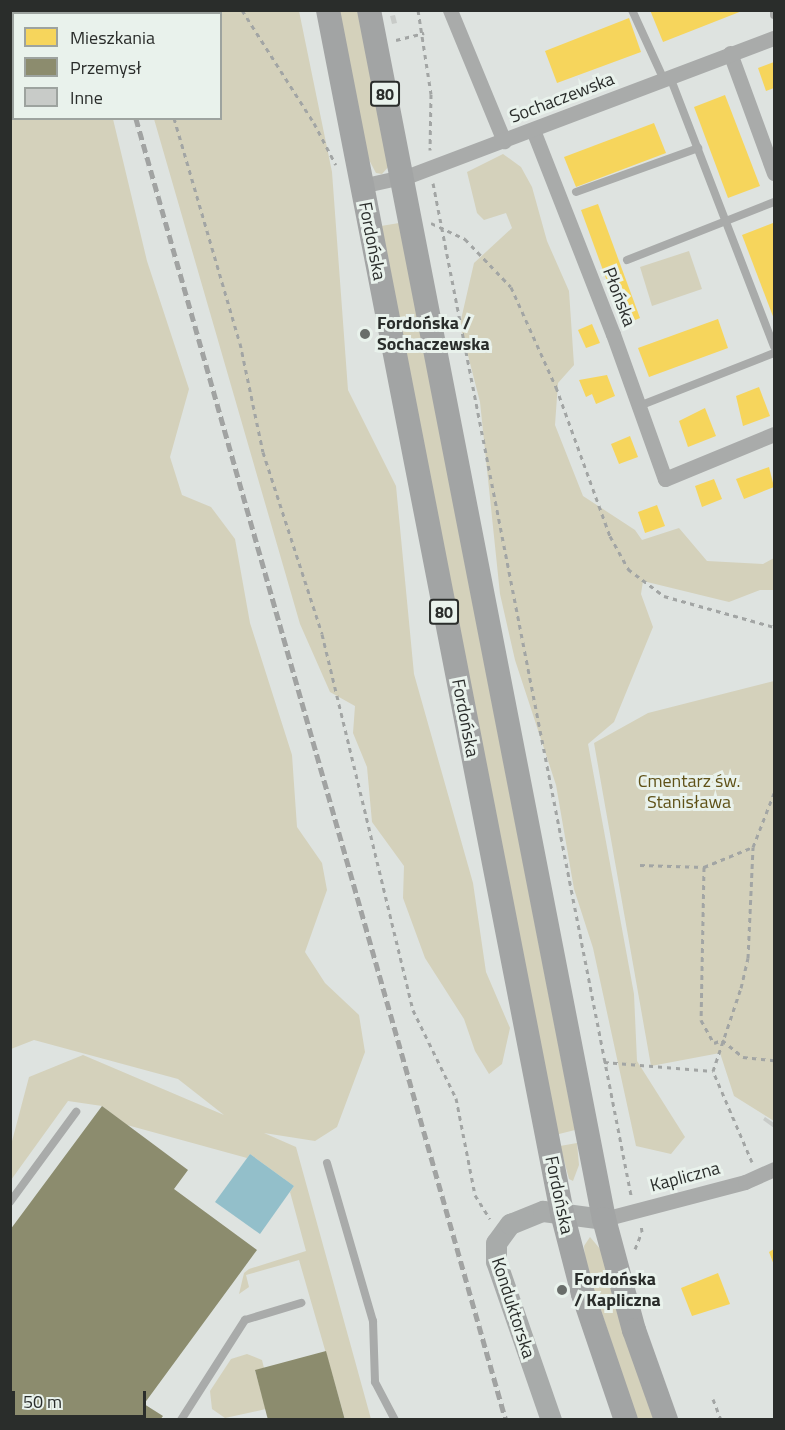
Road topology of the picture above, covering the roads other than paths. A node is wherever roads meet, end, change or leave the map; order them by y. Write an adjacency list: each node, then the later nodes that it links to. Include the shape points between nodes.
1 (328, 10): 15 (main road, Fordońska / 80)
2 (369, 10): 14 (main road, 80)
3 (450, 10): 11 (street)
4 (632, 10): 9 (lane)
5 (774, 10): 6 (lane)
6 (774, 15)
7 (774, 38): 8 (street, Sochaczewska)
8 (730, 53): 9 (street, Sochaczewska); 13 (street)
9 (667, 79): 10 (street, Sochaczewska); 12 (lane)
10 (533, 130): 11 (street, Sochaczewska); 22 (street, Płońska)
11 (504, 141): 14 (street, Sochaczewska)
12 (698, 148): 16 (lane); 18 (lane)
13 (774, 173)
14 (401, 177): 15 (street, Sochaczewska); 29 (main road, 80)
15 (361, 186): 28 (main road, Fordońska / 80)
16 (576, 192)
17 (774, 202): 18 (lane)
18 (726, 221): 19 (lane); 20 (lane)
19 (627, 260)
20 (774, 347)
21 (774, 353): 22 (lane)
22 (639, 406): 23 (street, Płońska, via 665,479)
23 (774, 434)
24 (76, 1112): 27 (lane)
25 (327, 1163): 33 (lane, via 373,1321 375,1382)
26 (774, 1169): 29 (street, Kapliczna, via 758,1177)
27 (10, 1202)
28 (562, 1213): 29 (street, Konduktorska); 34 (street, Konduktorska, via 534,1214 501,1231 496,1243 496,1261); 35 (main road, Fordońska / 80, via 583,1294)
29 (604, 1219): 31 (main road, 80, via 634,1330)
30 (301, 1303): 32 (lane, via 246,1320)
31 (665, 1418)
32 (181, 1419)
33 (395, 1419)
34 (551, 1419)
35 (626, 1419)

